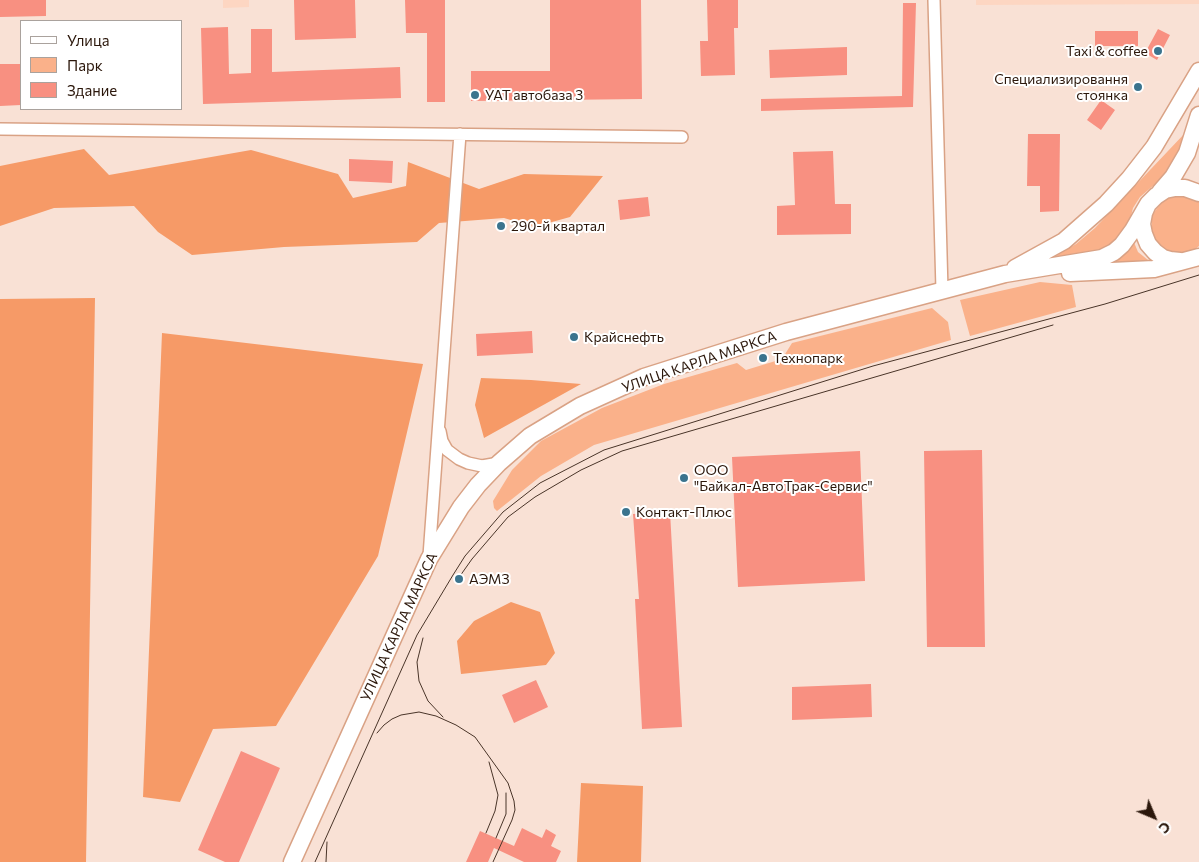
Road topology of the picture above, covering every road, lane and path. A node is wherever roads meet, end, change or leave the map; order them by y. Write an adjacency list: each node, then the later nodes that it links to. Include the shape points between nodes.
1 (934, 0): 11 (street)
2 (1199, 71): 10 (street, via 1154,147 1106,204 1064,241)
3 (1199, 115): 8 (street, УЛИЦА КАРЛА МАРКСА, via 1179,167)
4 (0, 129): 5 (street)
5 (460, 134): 6 (street); 12 (street)
6 (682, 137)
7 (1199, 193): 8 (street, via 1175,188 1165,190)
8 (1152, 200): 9 (street, via 1142,224 1154,252 1170,260); 10 (street, УЛИЦА КАРЛА МАРКСА, via 1128,237 1108,256 1089,262)
9 (1197, 257): 10 (street, УЛИЦА КАРЛА МАРКСА, via 1154,269)
10 (1005, 274): 11 (street, УЛИЦА КАРЛА МАРКСА)
11 (942, 290): 13 (street, УЛИЦА КАРЛА МАРКСА, via 786,332 644,377 580,406 530,436)
12 (438, 424): 13 (street, via 442,441 459,459 482,466); 14 (street)
13 (499, 463): 14 (street, УЛИЦА КАРЛА МАРКСА, via 461,506)
14 (429, 559): 15 (street, УЛИЦА КАРЛА МАРКСА)
15 (292, 862)

